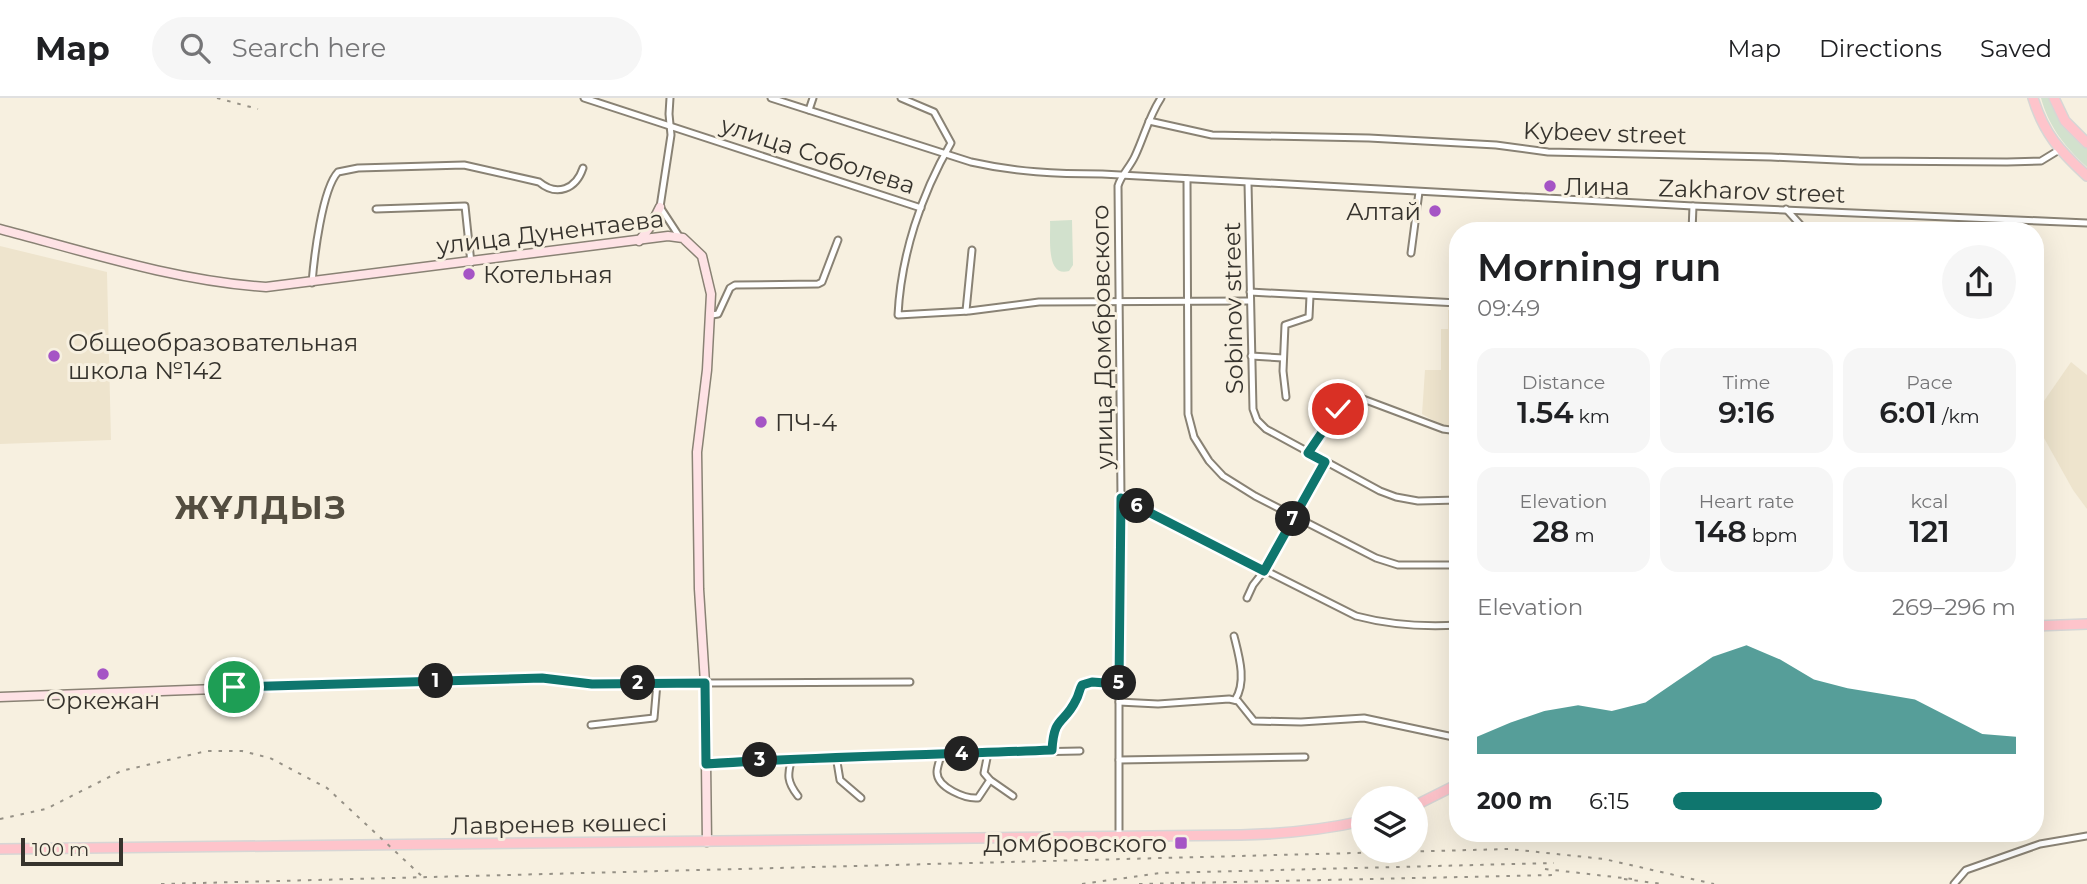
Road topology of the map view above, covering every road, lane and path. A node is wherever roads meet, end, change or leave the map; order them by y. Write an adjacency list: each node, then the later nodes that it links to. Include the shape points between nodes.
1 (584, 98): 11 (street, улица Соболева)
2 (670, 98): 11 (street)
3 (771, 98): 9 (street, Zakharov street)
4 (813, 98): 9 (street)
5 (901, 98): 14 (street, via 934,111 951,143)
6 (1160, 98): 10 (street)
7 (2033, 98): 13 (main road)
8 (2054, 98): 12 (main road, via 2065,121)
9 (809, 110): 14 (street, Zakharov street)
10 (1149, 121): 13 (street, Kybeev street, via 1212,135 1369,138 1548,152 2007,162 2041,160); 16 (street)
11 (671, 125): 21 (street); 23 (street, улица Соболева)
12 (2087, 143)
13 (2059, 150): 17 (main road)
14 (944, 154): 16 (street, Zakharov street, via 1002,169); 23 (street, улица Соболева)
15 (583, 168): 36 (street, улица Дунентаева, via 580,176 556,191 539,182 464,165 338,172 329,184)
16 (1122, 175): 18 (street, Zakharov street); 39 (street, улица Домбровского, via 1118,186)
17 (2087, 176)
18 (1187, 179): 19 (street, Zakharov street); 41 (street)
19 (1248, 183): 20 (street, Zakharov street); 37 (street, Sobinov street)
20 (1419, 192): 22 (street, Zakharov street); 34 (street)
21 (660, 206): 30 (street); 32 (street)
22 (1693, 206): 25 (street, Zakharov street); 26 (street)
23 (921, 208): 43 (street, улица Соболева, via 903,265 898,315)
24 (376, 209): 35 (street, via 465,206)
25 (1786, 209): 27 (street); 28 (street, Zakharov street)
26 (1692, 222)
27 (1798, 222)
28 (2087, 223)
29 (0, 229): 36 (street, улица Дунентаева, via 233,285)
30 (678, 236): 32 (street, улица Дунентаева); 44 (street, улица Дунентаева, via 702,256)
31 (838, 240): 44 (street, via 818,285 735,285 718,314)
32 (639, 241): 35 (street, улица Дунентаева)
33 (972, 250): 43 (street)
34 (1411, 253)
35 (471, 263): 36 (street, улица Дунентаева)
36 (312, 283)
37 (1250, 292): 38 (street); 40 (street, Sobinov street)
38 (1310, 296): 42 (street); 46 (street, via 1309,317 1285,325)
39 (1119, 300): 41 (street, улица Соболева); 43 (street, улица Соболева, via 1020,303); 51 (street, улица Домбровского)
40 (1250, 301): 41 (street, улица Соболева); 45 (street, Sobinov street)
41 (1186, 302): 53 (street, via 1188,414 1201,450 1223,476)
42 (1449, 303)
43 (965, 312)
44 (712, 314): 63 (street, улица Дунентаева, via 697,452)
45 (1251, 356): 46 (street); 49 (street, Sobinov street, via 1257,419)
46 (1283, 358): 47 (street)
47 (1286, 397)
48 (1449, 430): 49 (street, via 1363,398 1350,399 1330,418)
49 (1308, 453): 50 (street, Sobinov street)
50 (1325, 462): 52 (street, Sobinov street, via 1396,497); 53 (street)
51 (1121, 498): 55 (street); 64 (street, улица Домбровского)
52 (1449, 500)
53 (1294, 517): 54 (street, via 1398,565); 55 (street)
54 (1449, 565)
55 (1264, 571): 56 (street); 58 (street, via 1356,616)
56 (1247, 597)
57 (2087, 624): 59 (main road)
58 (1449, 626)
59 (2044, 626)
60 (1234, 636): 66 (street, via 1241,662 1241,692)
61 (910, 682): 63 (street)
62 (657, 683): 63 (street); 65 (street, via 509,678); 68 (street, via 654,718)
63 (705, 683): 78 (street, улица Дунентаева)
64 (1119, 684): 67 (street, улица Домбровского); 70 (street, via 1082,685 1076,702 1057,723)
65 (0, 696)
66 (1236, 700): 67 (street); 69 (street, via 1254,721 1364,718)
67 (1119, 702): 77 (street, улица Домбровского)
68 (591, 725)
69 (1449, 736)
70 (1052, 750): 71 (street); 72 (street)
71 (1080, 751)
72 (988, 753): 73 (street); 79 (street, via 984,773)
73 (942, 755): 74 (street); 79 (street, via 937,773 946,787 978,798)
74 (836, 756): 76 (street); 83 (street, via 840,780)
75 (1305, 757): 77 (street)
76 (792, 758): 78 (street); 81 (street, via 789,785)
77 (1118, 760): 86 (street, улица Домбровского)
78 (706, 764): 88 (street, улица Дунентаева)
79 (990, 780): 82 (street)
80 (1449, 788): 84 (main road)
81 (798, 796)
82 (1013, 796)
83 (860, 798)
84 (1428, 799)
85 (1351, 824): 86 (main road, Лавренев көшесі, via 1285,834)
86 (1119, 836): 88 (main road, Лавренев көшесі)
87 (2087, 836): 90 (street, via 2040,844 1966,870)
88 (707, 842): 89 (main road, Лавренев көшесі)
89 (0, 849)
90 (1954, 884)

